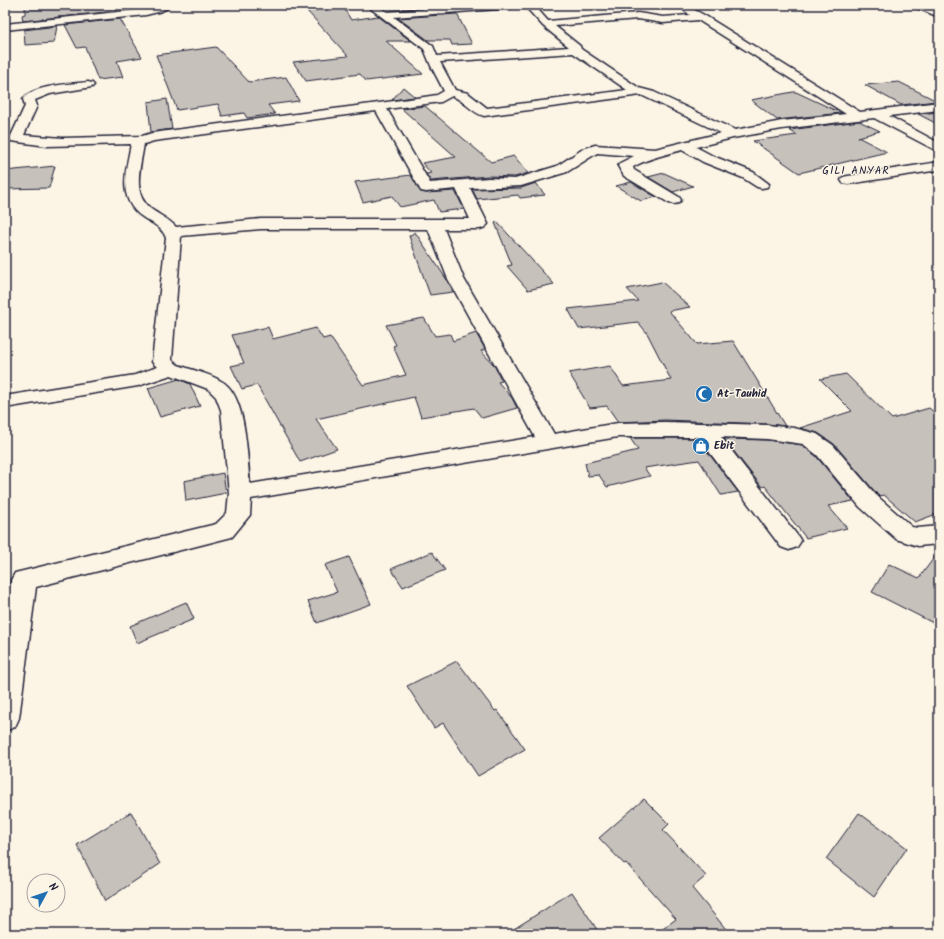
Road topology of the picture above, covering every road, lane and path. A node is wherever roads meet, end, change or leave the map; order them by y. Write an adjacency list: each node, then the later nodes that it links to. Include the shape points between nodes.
1 (167, 5): 10 (street, via 146,12)
2 (511, 5): 6 (street)
3 (529, 5): 9 (street)
4 (681, 5): 8 (street)
5 (918, 5): 7 (street)
6 (378, 10): 12 (street, via 429,48)
7 (939, 14)
8 (701, 17): 9 (street, via 663,20 638,16); 19 (street)
9 (546, 24): 11 (street, via 576,48)
10 (5, 27)
11 (575, 50): 12 (street); 15 (street)
12 (433, 59): 14 (street)
13 (88, 85): 21 (street, via 32,96 29,99 31,106)
14 (450, 92): 15 (street, via 464,96 484,112); 17 (street, via 441,98)
15 (640, 92): 20 (street, via 650,94)
16 (939, 106): 18 (street)
17 (380, 107): 22 (street); 29 (street, via 426,188)
18 (876, 114): 19 (street); 24 (street)
19 (858, 116): 20 (street, via 782,125)
20 (734, 134): 23 (street)
21 (11, 138): 22 (street, via 36,142)
22 (142, 140): 32 (street, via 138,142 131,190 136,203 145,213 165,224)
23 (684, 146): 25 (street); 28 (street, via 708,160 748,175)
24 (939, 148)
25 (655, 153): 29 (street, via 595,149 562,169 532,179 516,183 488,182); 30 (street, via 625,166 629,173)
26 (939, 166): 27 (street)
27 (848, 180)
28 (762, 184)
29 (461, 185): 31 (street, via 480,224)
30 (674, 200)
31 (434, 224): 32 (street, via 261,224); 36 (street, via 456,279)
32 (173, 232): 33 (street, via 162,362)
33 (171, 369): 34 (street, via 138,380); 37 (street, via 215,385 225,395 231,410)
34 (5, 402)
35 (704, 430): 36 (street, via 618,430); 38 (street, via 767,432 810,439 825,450 868,501 904,533 918,537); 39 (street)
36 (548, 442): 37 (street)
37 (240, 493): 40 (street, via 238,515 224,531)
38 (939, 535)
39 (789, 541)
40 (14, 582): 41 (street)
41 (5, 718)

